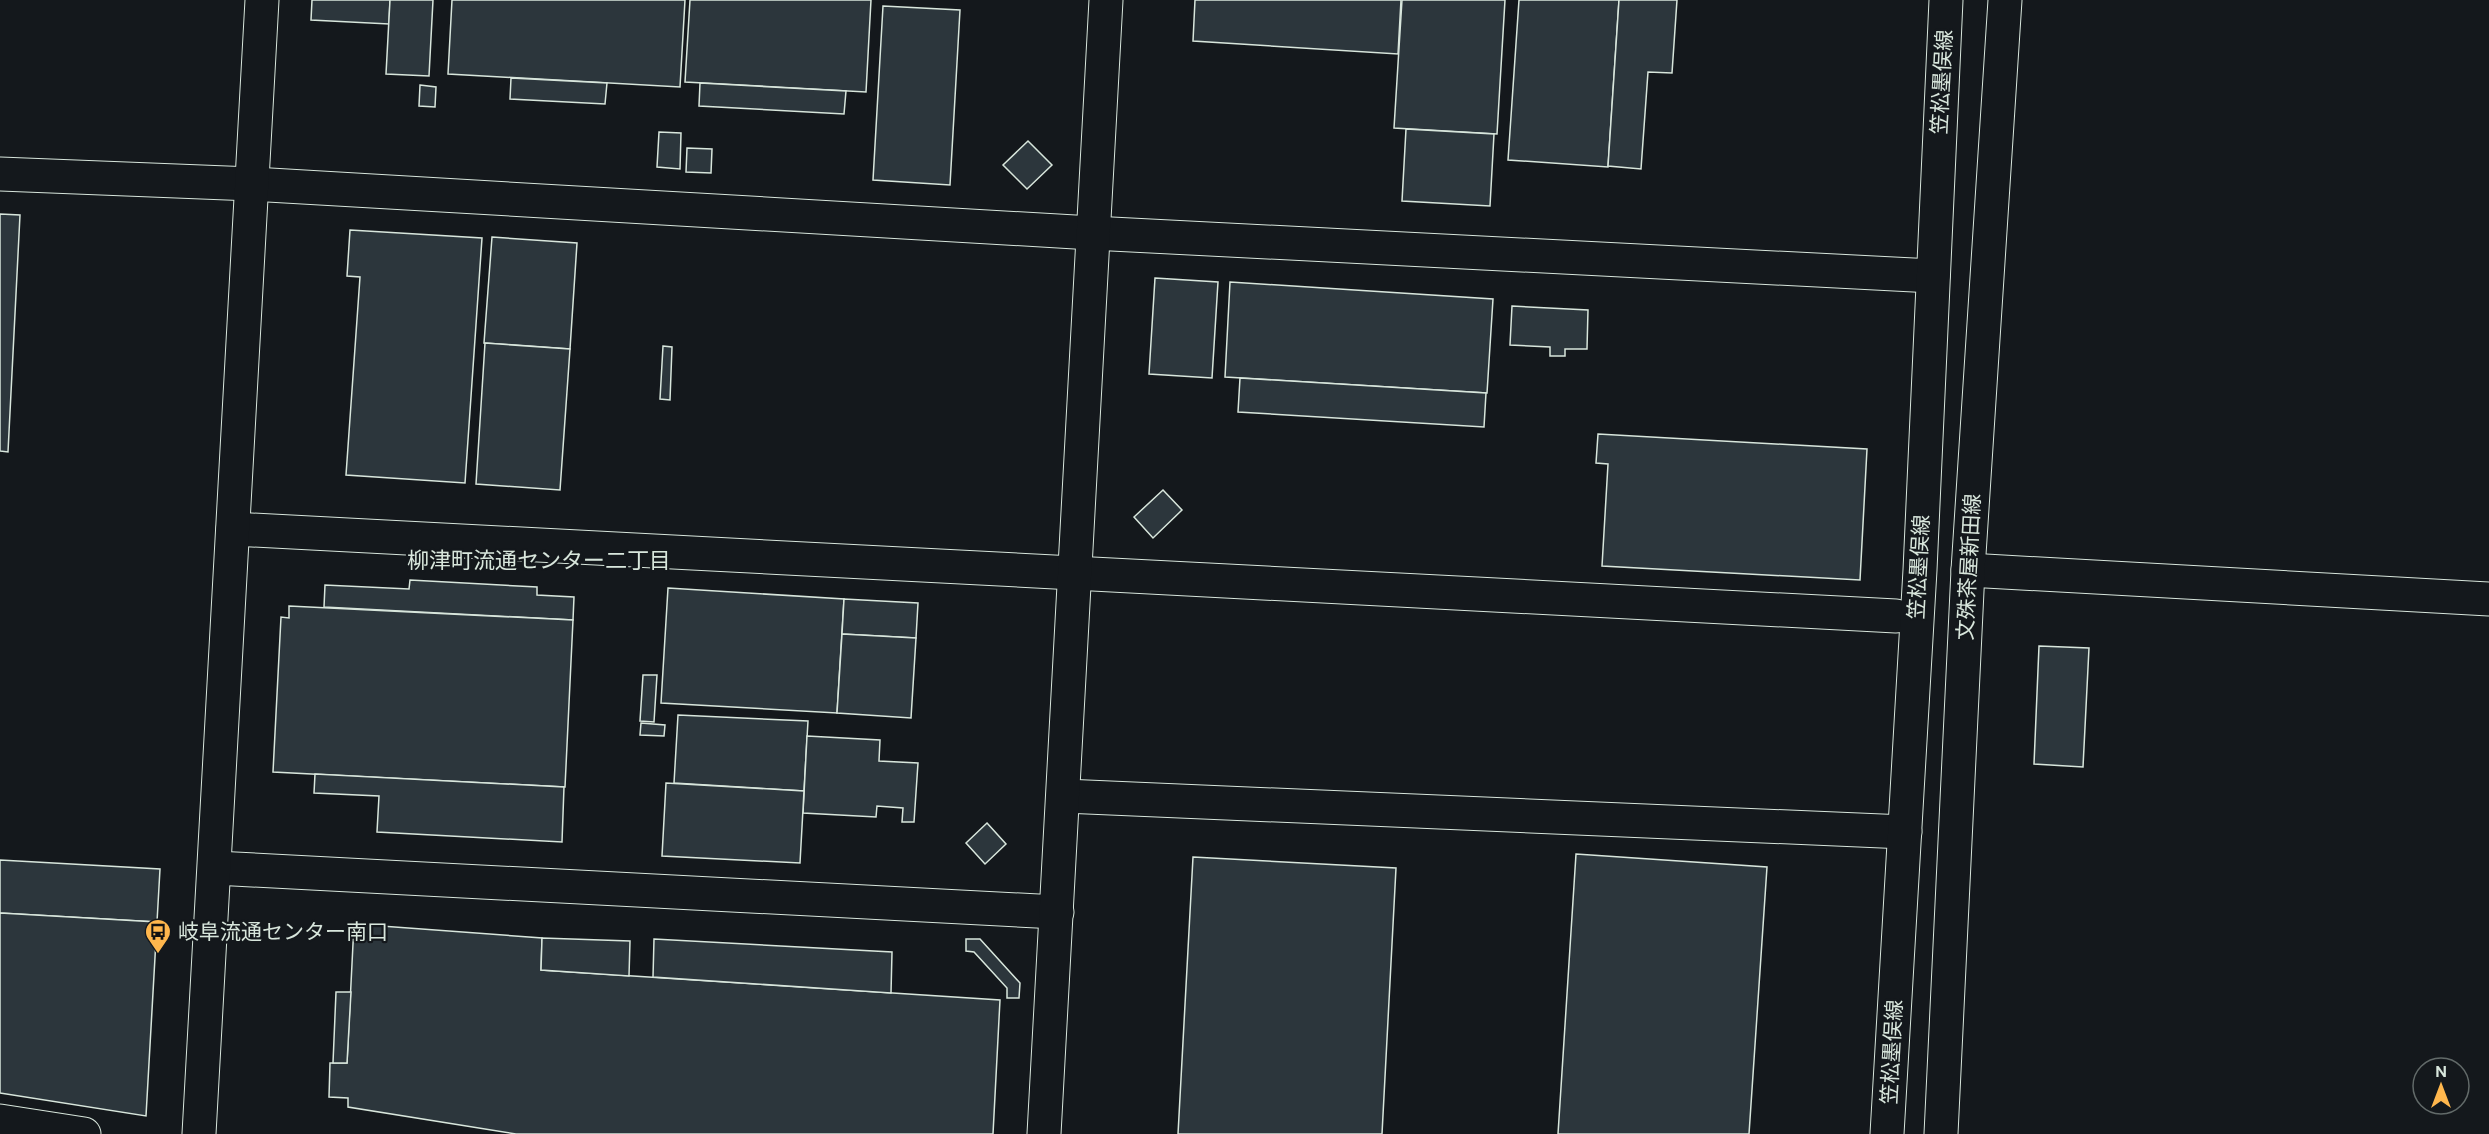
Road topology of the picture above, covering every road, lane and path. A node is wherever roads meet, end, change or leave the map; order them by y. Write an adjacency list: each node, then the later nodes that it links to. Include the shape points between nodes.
1 (262, 0): 6 (street)
2 (1106, 0): 7 (street)
3 (1946, 0): 8 (street, 笠松墨俣線)
4 (2005, 0): 10 (street, 文殊茶屋新田線)
5 (0, 174): 6 (street)
6 (252, 184): 7 (street); 9 (street)
7 (1092, 233): 8 (street); 11 (street)
8 (1934, 276): 15 (street, 笠松墨俣線)
9 (233, 529): 11 (street); 16 (street)
10 (1968, 570): 12 (street); 23 (street, 文殊茶屋新田線)
11 (1074, 574): 13 (street); 14 (street)
12 (2489, 599)
13 (1896, 616)
14 (1064, 796): 15 (street); 17 (street)
15 (1905, 832): 22 (street, 笠松墨俣線)
16 (215, 868): 17 (street); 20 (street)
17 (1057, 912): 21 (street)
18 (0, 1121): 19 (street)
19 (84, 1134)
20 (199, 1134)
21 (1044, 1134)
22 (1887, 1134)
23 (1941, 1134)

